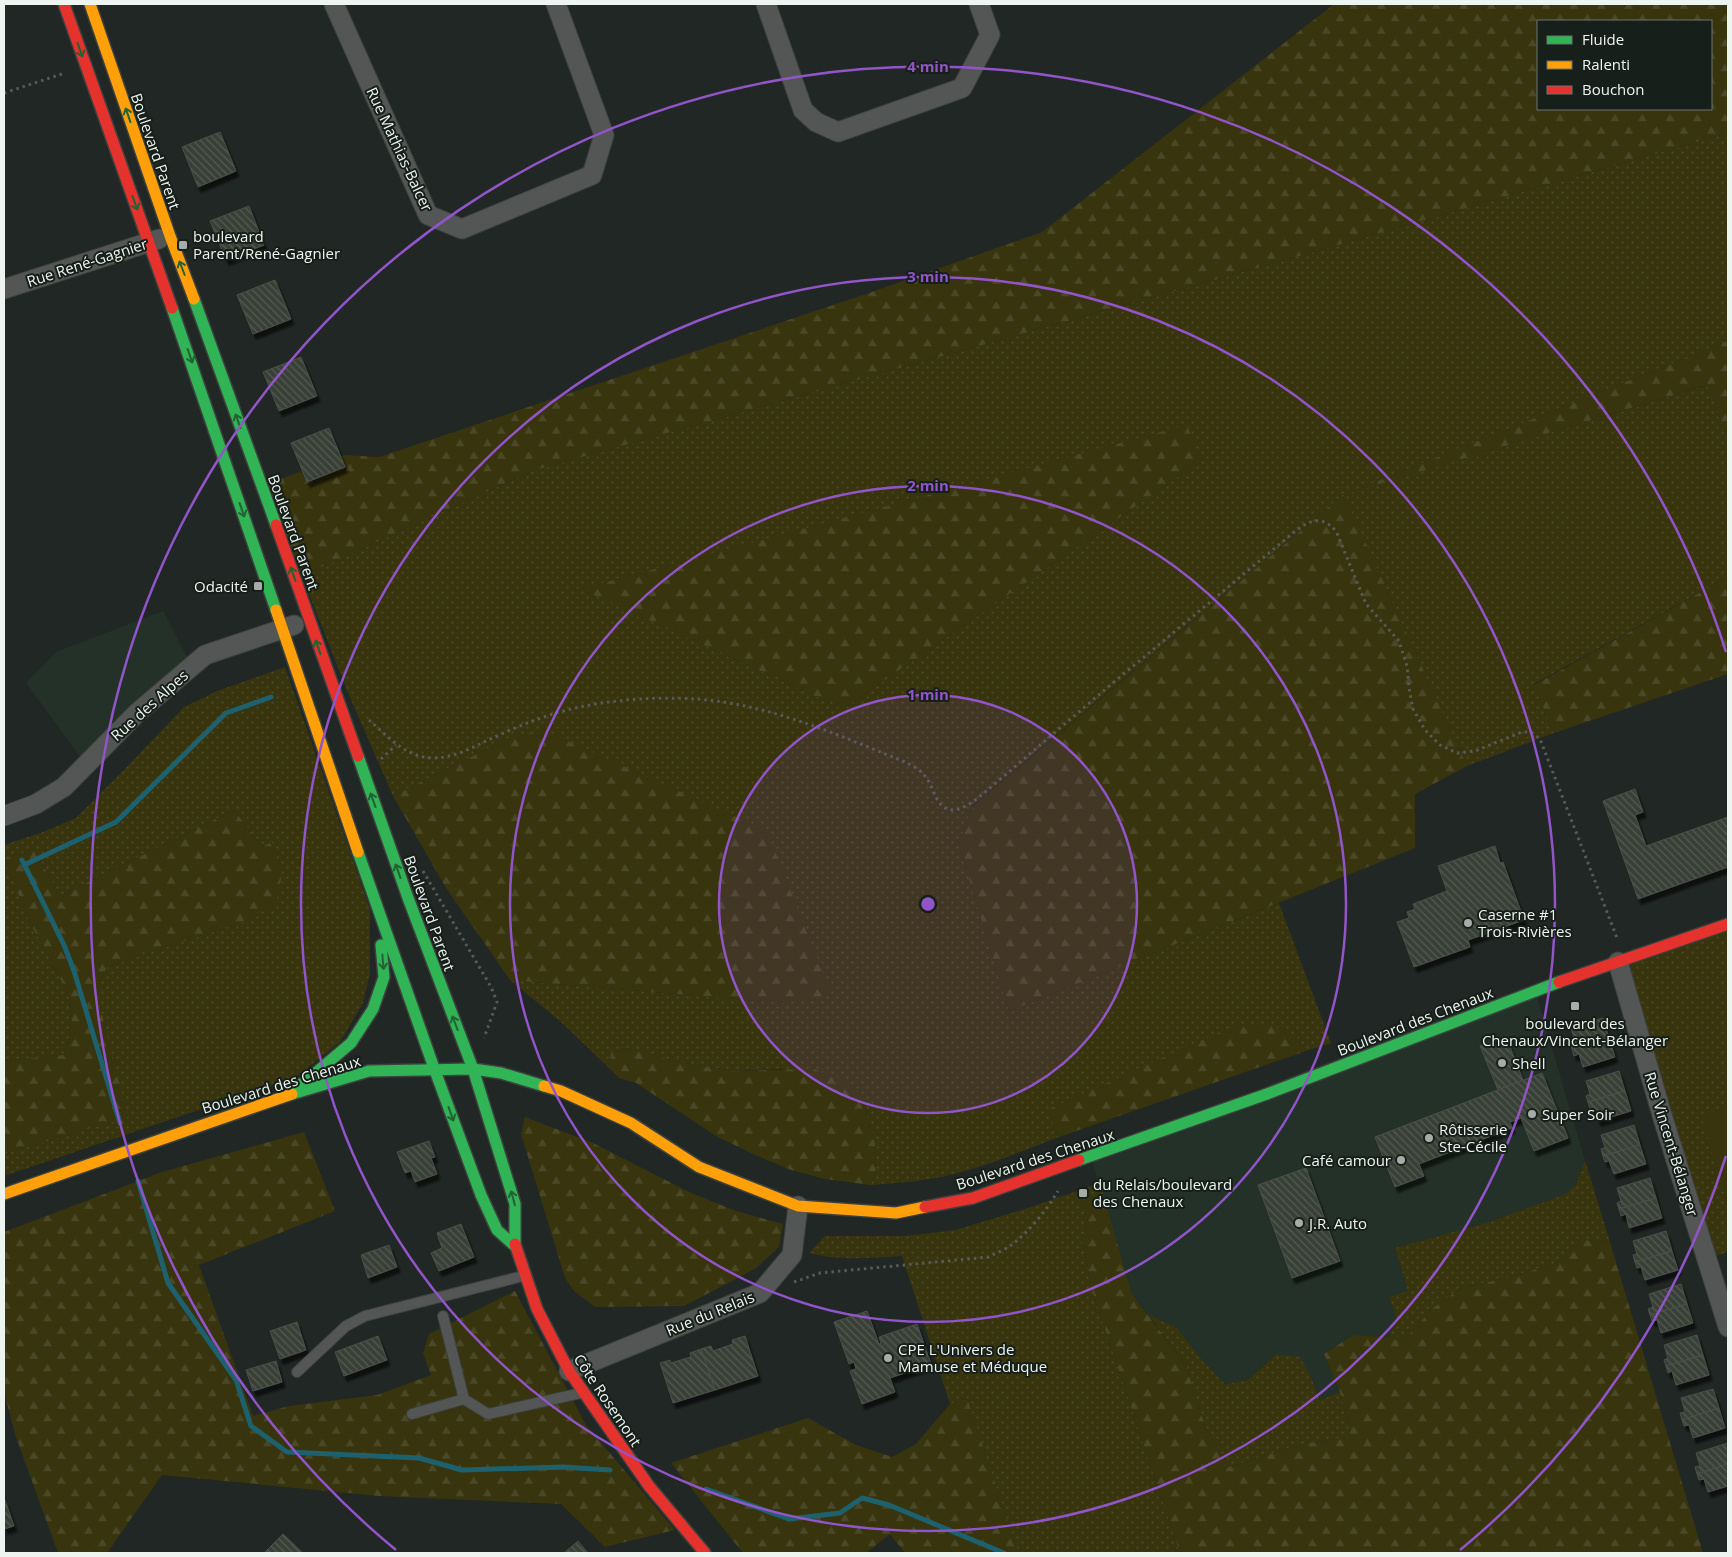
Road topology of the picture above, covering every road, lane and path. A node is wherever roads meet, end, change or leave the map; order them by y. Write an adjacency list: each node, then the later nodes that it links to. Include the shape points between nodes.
1 (64, 4): 7 (street, one-way to 7)
2 (90, 4): 9 (street, Boulevard Parent, one-way to 2)
3 (334, 4): 4 (street, Rue Mathias-Balcer, via 428,215 462,229 592,175 604,135)
4 (556, 4)
5 (766, 4): 6 (street, via 803,110 816,122 838,132 962,88 990,34)
6 (979, 4)
7 (86, 66): 8 (path); 10 (street, one-way to 10)
8 (4, 93)
9 (170, 236): 10 (street, Rue René-Gagnier); 12 (street, Boulevard Parent, one-way to 9)
10 (149, 243): 11 (street, Rue René-Gagnier); 13 (street, one-way to 13)
11 (4, 289)
12 (309, 620): 13 (street, Rue des Alpes); 21 (street, Boulevard Parent, one-way to 12)
13 (282, 629): 15 (street, Rue des Alpes, via 205,655 137,713 64,787 36,804); 17 (street)
14 (367, 719): 19 (path, via 403,749 432,758 453,756 540,718 590,705 658,698 734,704 778,714 906,762 922,772 939,803 956,810 968,806 984,793 1293,532 1316,520 1336,531 1366,604 1399,641 1413,709 1425,730 1440,745 1457,753 1475,751 1522,732 1531,732 1540,739 1617,938)
15 (4, 816)
16 (419, 864): 21 (path, via 497,1002)
17 (378, 913): 20 (street); 22 (street, one-way to 22, via 384,977 373,1009 351,1043 305,1082)
18 (1728, 924): 19 (street, Boulevard des Chenaux)
19 (1618, 962): 23 (street, Boulevard des Chenaux, via 1535,990 1267,1094); 30 (street, Rue Vincent-Bélanger)
20 (434, 1068): 21 (street, Boulevard des Chenaux); 22 (street, Boulevard des Chenaux, via 369,1071); 26 (street, Côte Rosemont, one-way to 26, via 481,1195 497,1230)
21 (473, 1069): 25 (street, Boulevard des Chenaux, via 501,1073 561,1091 631,1123 698,1167); 26 (street, Côte Rosemont, one-way to 21, via 515,1204)
22 (274, 1099): 24 (street, Boulevard des Chenaux)
23 (1075, 1163): 25 (street, Boulevard des Chenaux, via 973,1198 896,1213); 28 (path, via 1052,1201 1031,1226 1009,1246 989,1257 820,1273)
24 (4, 1194)
25 (798, 1206): 28 (street, Rue du Relais, via 792,1255)
26 (515, 1246): 27 (street, Côte Rosemont)
27 (526, 1275): 31 (street, Côte Rosemont, via 538,1309); 32 (lane, via 365,1316 346,1326)
28 (760, 1293): 31 (street, Rue du Relais)
29 (443, 1316): 34 (lane)
30 (1728, 1327)
31 (569, 1371): 33 (street, Côte Rosemont)
32 (298, 1372)
33 (584, 1392): 34 (lane, via 488,1414); 36 (street, Côte Rosemont, via 649,1486)
34 (464, 1399): 35 (lane)
35 (412, 1414)
36 (705, 1553)

